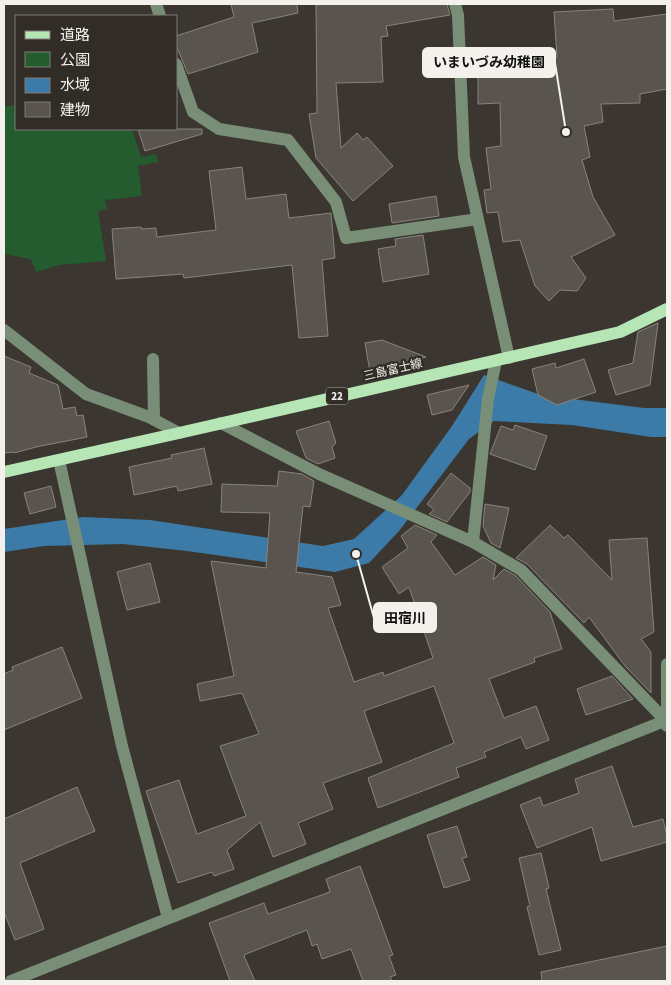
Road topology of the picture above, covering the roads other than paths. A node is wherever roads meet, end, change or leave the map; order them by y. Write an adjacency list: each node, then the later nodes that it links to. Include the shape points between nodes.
1 (455, 4): 3 (street, via 464,157)
2 (178, 70): 3 (street, via 193,112 219,129 288,140 336,202 346,238)
3 (478, 219): 7 (street)
4 (667, 310): 7 (main road, 三島富士線 / 22, via 620,332)
5 (4, 330): 8 (street, via 86,394)
6 (153, 359): 8 (street)
7 (500, 362): 9 (main road, 三島富士線 / 22); 13 (street, via 488,399)
8 (154, 420): 10 (street)
9 (221, 423): 10 (main road, 三島富士線 / 22); 13 (street, via 320,474)
10 (179, 433): 11 (main road, 三島富士線 / 22)
11 (59, 460): 12 (main road, 三島富士線 / 22); 16 (street, via 122,746)
12 (4, 472)
13 (473, 542): 15 (street, via 521,570)
14 (667, 664): 15 (street)
15 (667, 723): 16 (street)
16 (168, 918): 17 (street)
17 (11, 981)

